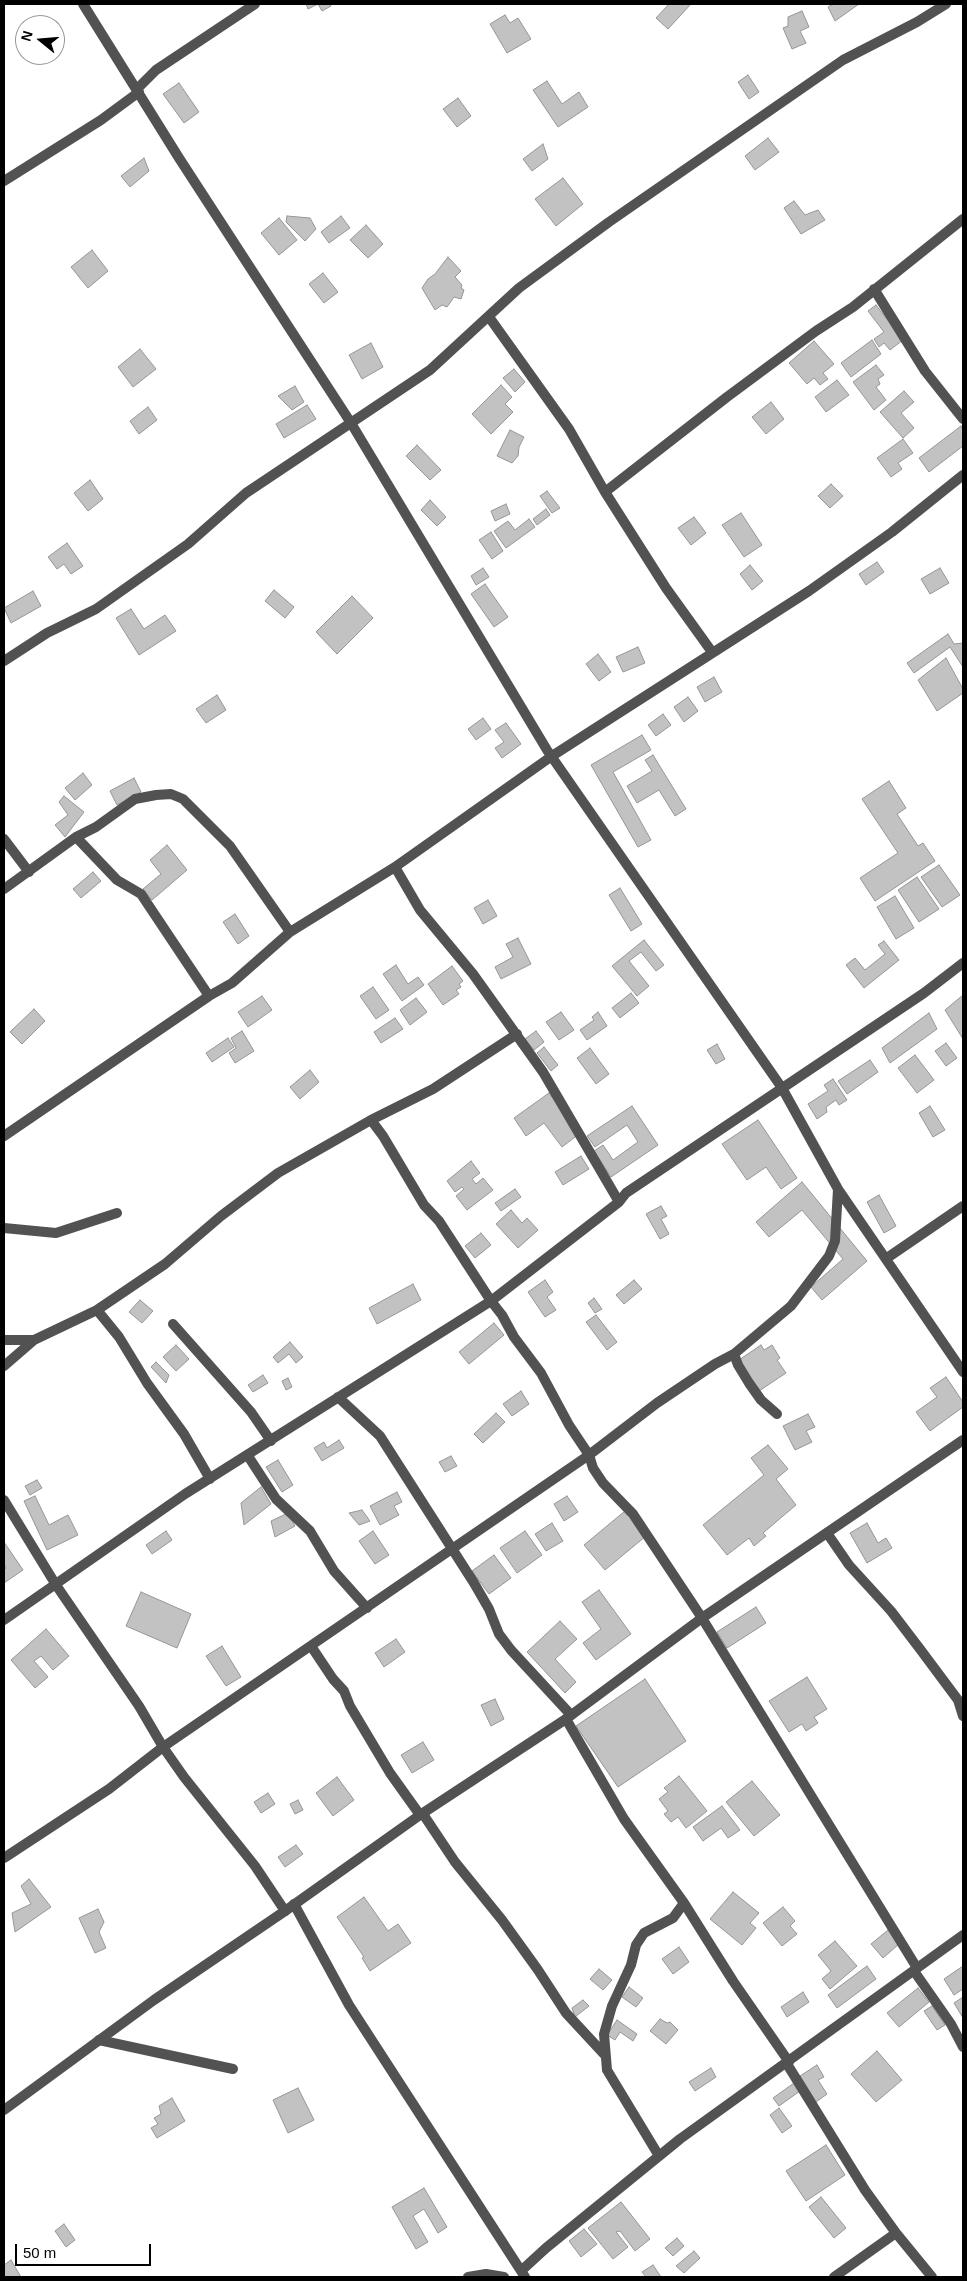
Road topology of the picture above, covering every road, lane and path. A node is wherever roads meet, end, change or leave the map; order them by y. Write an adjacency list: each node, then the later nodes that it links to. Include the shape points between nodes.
1 (83, 4): 4 (street)
2 (255, 4): 4 (street, via 156,70)
3 (946, 4): 8 (street, via 843,60 601,228 519,288)
4 (138, 90): 5 (street, via 107,115); 10 (street)
5 (4, 181)
6 (963, 219): 7 (street)
7 (874, 289): 9 (street, via 925,370); 12 (street, via 727,396)
8 (489, 317): 10 (street, via 430,370); 12 (street, via 569,429)
9 (963, 419)
10 (351, 423): 14 (street, via 246,493 188,544 96,609 47,633); 15 (street)
11 (963, 475): 13 (street, via 892,532 809,591)
12 (605, 492): 13 (street, via 666,588)
13 (712, 652): 15 (street)
14 (4, 661)
15 (552, 756): 18 (street); 25 (street)
16 (76, 837): 19 (street); 21 (street, via 135,799 171,794 183,799 230,846); 23 (street, via 117,880 142,894)
17 (4, 838): 19 (street)
18 (395, 867): 21 (street); 24 (street, via 420,910)
19 (29, 872): 20 (street)
20 (4, 889)
21 (290, 932): 23 (street, via 232,983)
22 (963, 963): 25 (street, via 924,993)
23 (210, 996): 27 (street)
24 (517, 1034): 26 (street, via 432,1090); 29 (street, via 543,1072)
25 (782, 1088): 28 (street); 29 (street, via 626,1192)
26 (371, 1120): 34 (street, via 424,1205 439,1221); 35 (street, via 278,1173 165,1264)
27 (4, 1136)
28 (838, 1189): 33 (street); 39 (street, via 835,1241 829,1256 790,1306)
29 (619, 1202): 34 (street)
30 (963, 1206): 33 (street)
31 (117, 1213): 32 (street, via 56,1232)
32 (4, 1228)
33 (887, 1258): 41 (street)
34 (491, 1301): 42 (street); 46 (street, via 541,1373)
35 (97, 1310): 38 (street); 48 (street, via 184,1434)
36 (173, 1324): 45 (street, via 251,1412)
37 (4, 1340): 38 (street)
38 (34, 1340): 40 (street)
39 (734, 1354): 43 (street, via 753,1388); 46 (street, via 657,1403)
40 (4, 1366)
41 (963, 1372)
42 (338, 1397): 45 (street); 51 (street, via 380,1436)
43 (777, 1414)
44 (963, 1440): 50 (street)
45 (271, 1441): 47 (street)
46 (589, 1455): 51 (street); 54 (street, via 603,1483 634,1514)
47 (248, 1456): 48 (street); 53 (street, via 276,1499 310,1532 334,1571)
48 (210, 1479): 52 (street)
49 (4, 1500): 52 (street)
50 (827, 1533): 54 (street); 58 (street, via 958,1700)
51 (451, 1550): 53 (street); 57 (street, via 484,1600 499,1634)
52 (56, 1585): 55 (street); 59 (street, via 139,1706)
53 (367, 1608): 56 (street)
54 (702, 1618): 57 (street); 66 (street)
55 (4, 1620)
56 (311, 1646): 59 (street); 60 (street, via 344,1691 390,1773)
57 (568, 1716): 60 (street); 63 (street, via 624,1819)
58 (963, 1716)
59 (163, 1747): 61 (street, via 109,1789); 64 (street, via 255,1866)
60 (422, 1814): 62 (street); 69 (street, via 455,1862 502,1920 566,2013)
61 (4, 1858)
62 (294, 1904): 64 (street); 75 (street, via 349,2005 392,2075)
63 (684, 1904): 69 (street, via 673,1918 644,1934 636,1944 631,1965 609,2015 604,2034); 70 (street)
64 (285, 1911): 67 (street)
65 (963, 1935): 66 (street)
66 (915, 1970): 68 (street); 70 (street)
67 (99, 2040): 71 (street); 72 (street)
68 (963, 2047)
69 (604, 2054): 73 (street, via 607,2070)
70 (788, 2062): 73 (street); 74 (street, via 865,2190)
71 (233, 2069)
72 (4, 2110)
73 (659, 2156): 75 (street, via 546,2248)
74 (896, 2233): 78 (street); 79 (street)
75 (523, 2274)
76 (468, 2277): 77 (street, via 486,2274)
77 (504, 2277)
78 (834, 2277)
79 (930, 2277)

